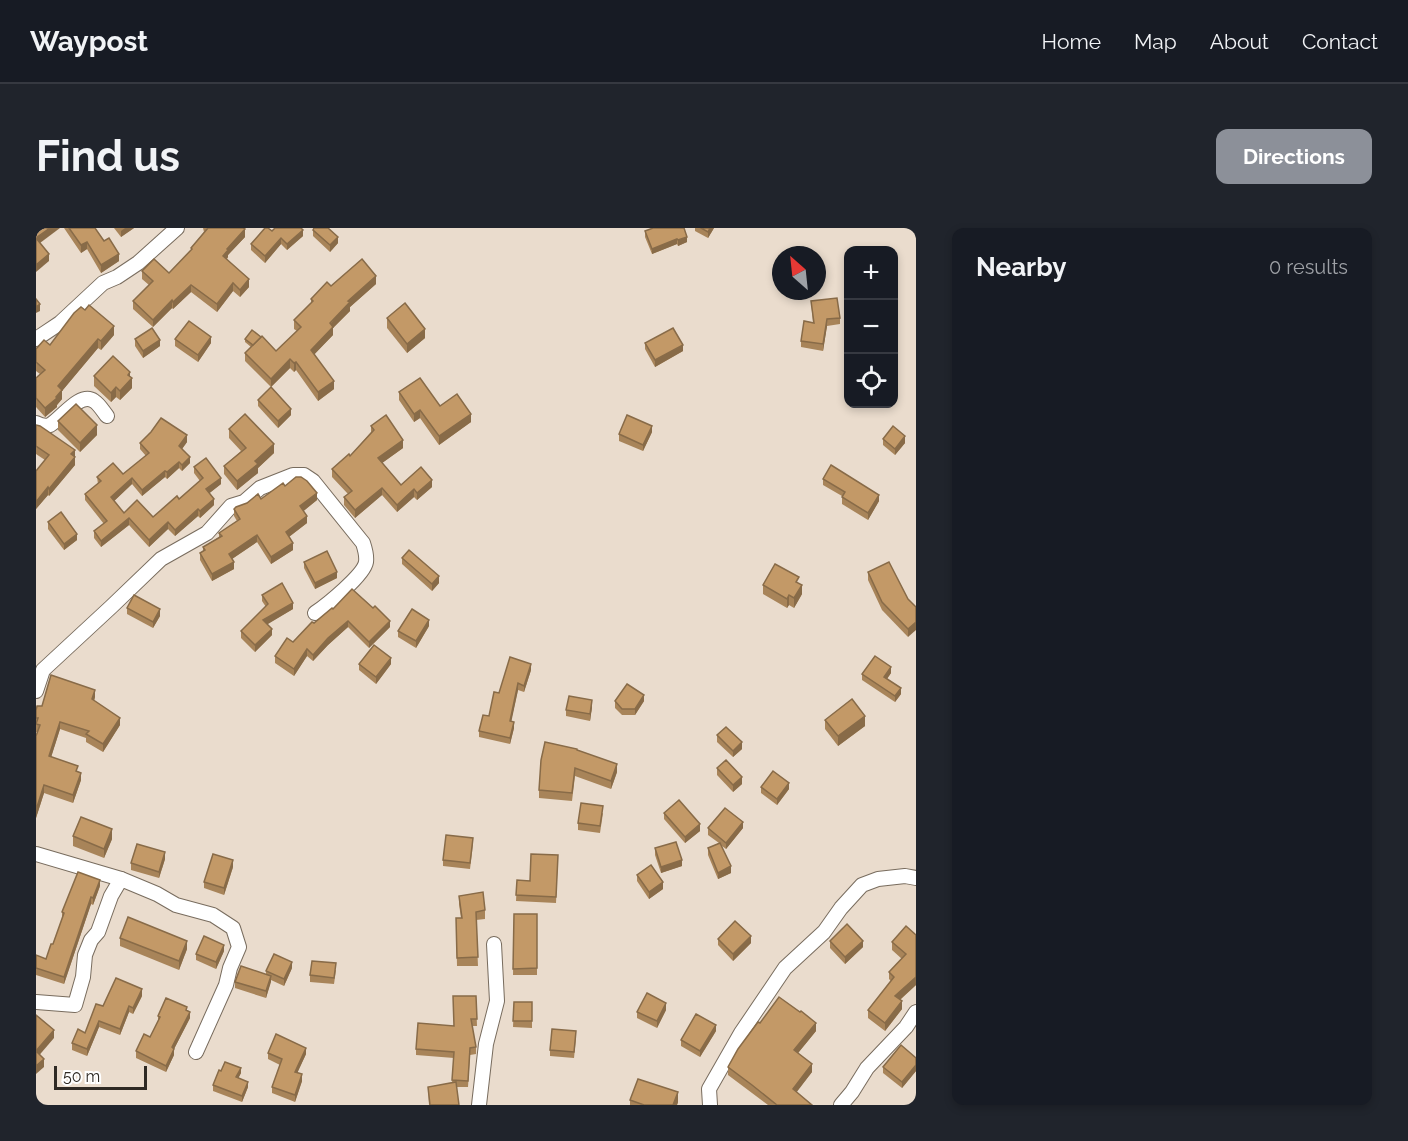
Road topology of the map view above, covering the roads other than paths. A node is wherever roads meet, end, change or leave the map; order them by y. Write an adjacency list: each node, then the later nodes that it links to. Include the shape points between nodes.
1 (177, 228): 2 (street, via 138,263 103,283 60,323)
2 (36, 339)
3 (107, 416): 4 (street, via 96,402 85,399 49,426)
4 (36, 423)
5 (315, 614): 6 (street, via 357,577 366,564 366,553 363,543 313,481 304,475 293,476 260,488 244,502 231,506 207,533 161,559 43,670)
6 (36, 691)
7 (36, 854): 9 (street)
8 (916, 878): 15 (street, via 878,879 862,885 824,932 785,969 709,1089)
9 (121, 879): 11 (street, via 85,955 75,1005); 13 (street, via 176,904 213,915 233,928 239,947)
10 (494, 944): 14 (street, via 497,1001 486,1044)
11 (36, 1002)
12 (916, 1012): 16 (street)
13 (196, 1052)
14 (479, 1105)
15 (710, 1105)
16 (841, 1105)

